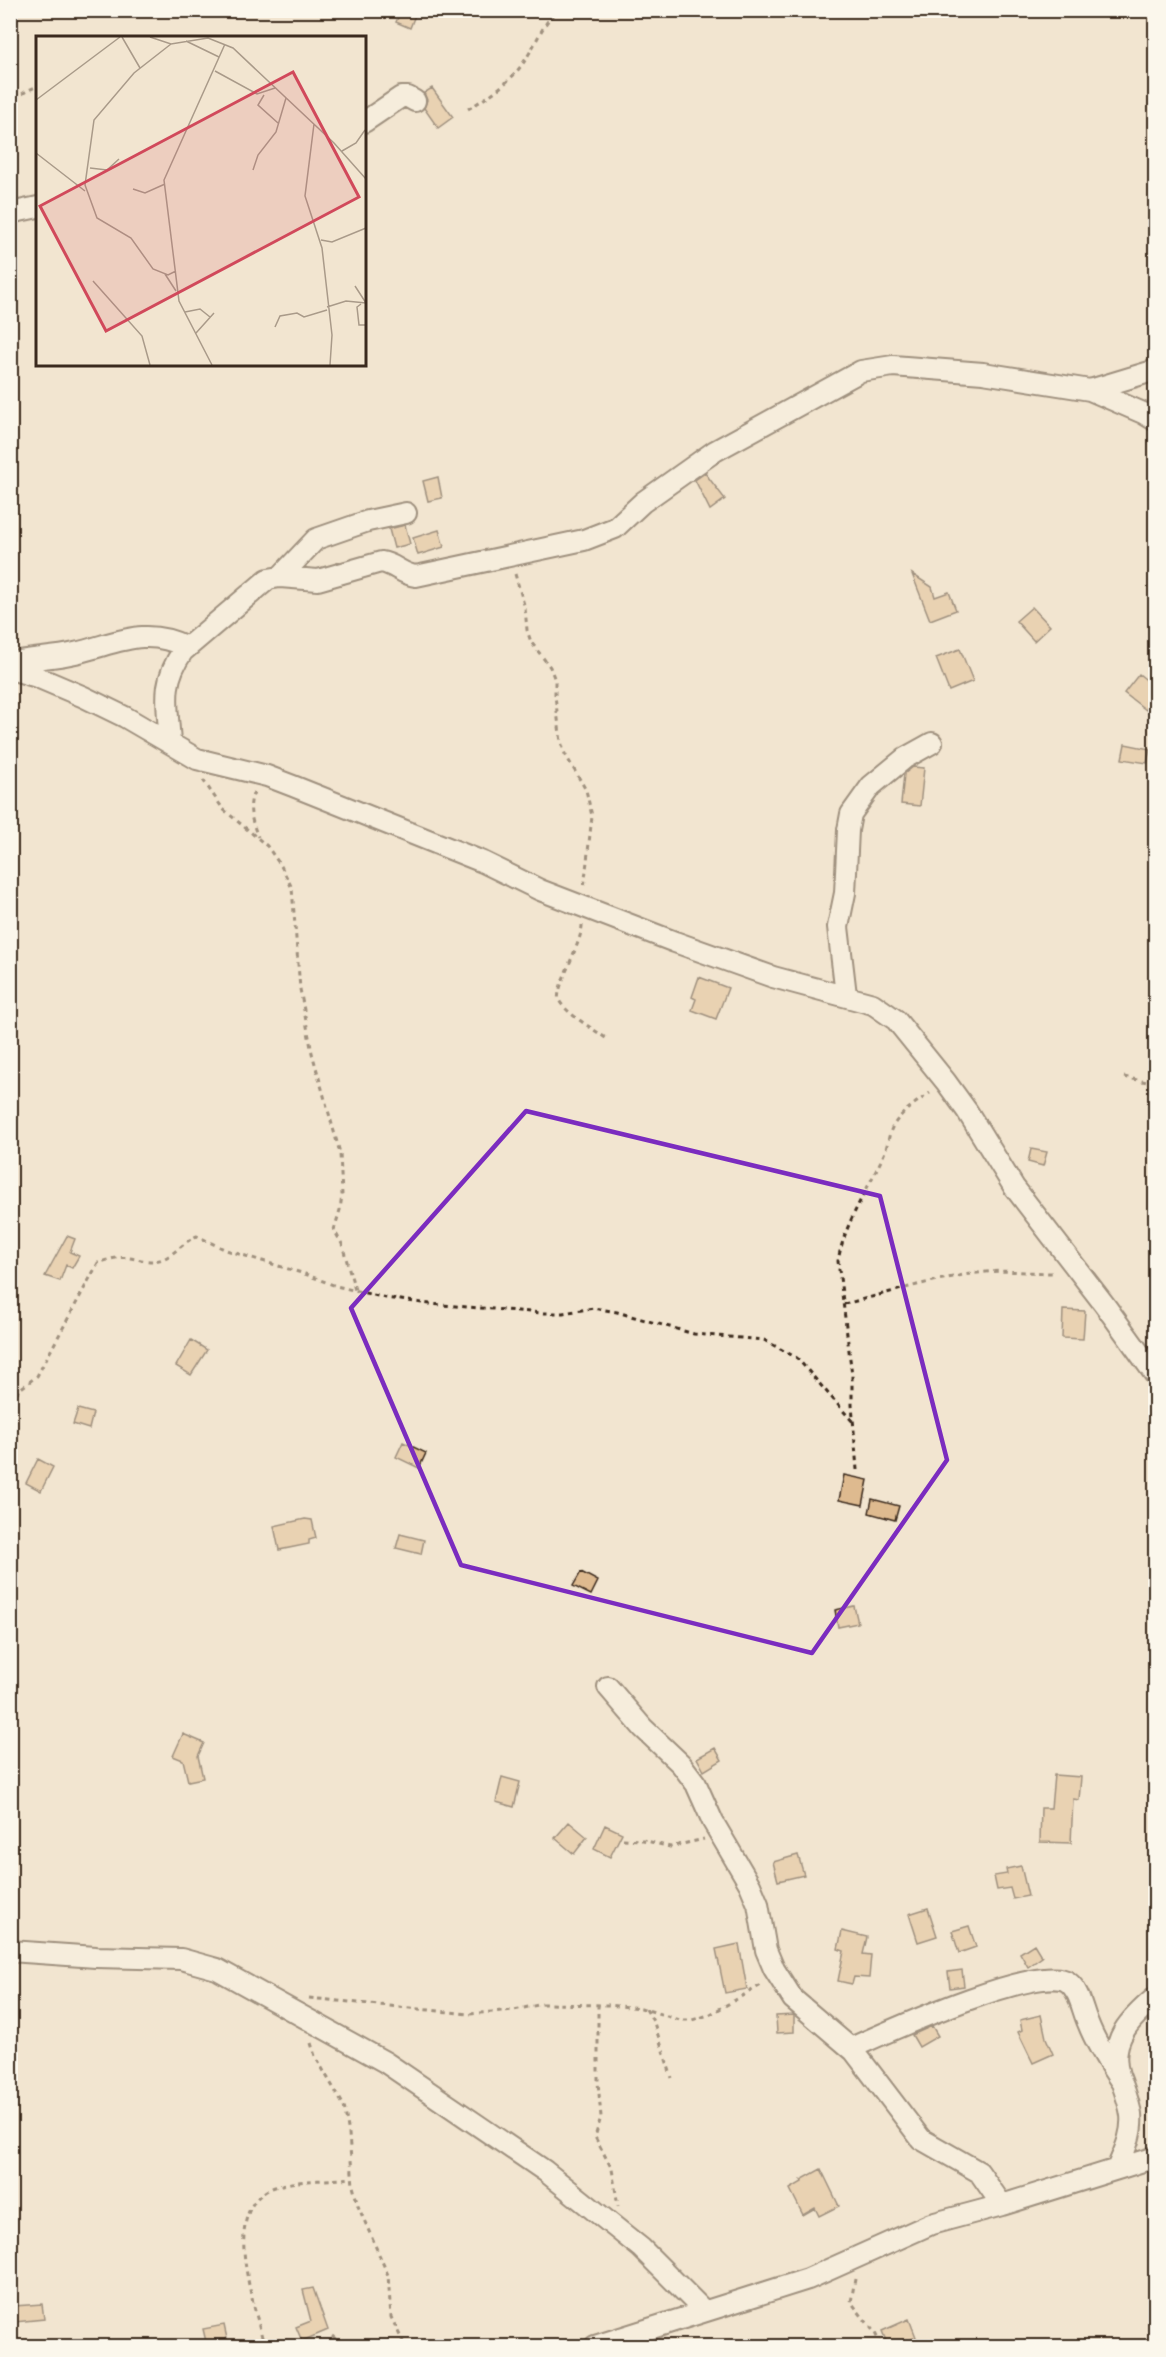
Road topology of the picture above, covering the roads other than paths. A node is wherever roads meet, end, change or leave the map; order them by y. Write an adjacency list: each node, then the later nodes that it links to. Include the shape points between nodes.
1 (415, 101): 2 (street, via 401,97)
2 (366, 121)
3 (36, 207): 4 (street)
4 (10, 213)
5 (1155, 370): 6 (street)
6 (1090, 390): 7 (street); 9 (street, via 983,373 893,366 861,371 715,451 643,502 615,528 584,540 416,576 405,575 381,562 318,580)
7 (1155, 422)
8 (406, 513): 9 (street, via 316,539)
9 (280, 577): 10 (street, via 268,579 250,592)
10 (188, 647): 11 (street, via 164,639 132,636 74,653); 14 (street, via 173,665 167,682)
11 (10, 663)
12 (10, 669): 14 (street, via 84,697)
13 (932, 743): 15 (street, via 905,758 870,786 851,814 845,893 838,927)
14 (170, 744): 15 (street, via 197,759 267,776 675,942 773,977)
15 (846, 995): 16 (street, via 873,1004 896,1020 943,1078 1014,1187)
16 (1155, 1376)
17 (608, 1687): 20 (street, via 696,1784 758,1904 766,1950 793,1999)
18 (10, 1951): 25 (street, via 181,1959 217,1970 385,2062 536,2165 641,2248)
19 (1155, 1997): 21 (street, via 1120,2036 1115,2053)
20 (851, 2048): 21 (street, via 972,1998 1060,1978 1076,1992 1109,2065); 24 (street, via 921,2139 979,2172)
21 (1122, 2083): 23 (street, via 1128,2100 1130,2131)
22 (1155, 2157): 23 (street)
23 (1117, 2169): 24 (street)
24 (1002, 2205): 25 (street, via 932,2224 808,2279)
25 (703, 2310): 26 (street)
26 (595, 2346)

